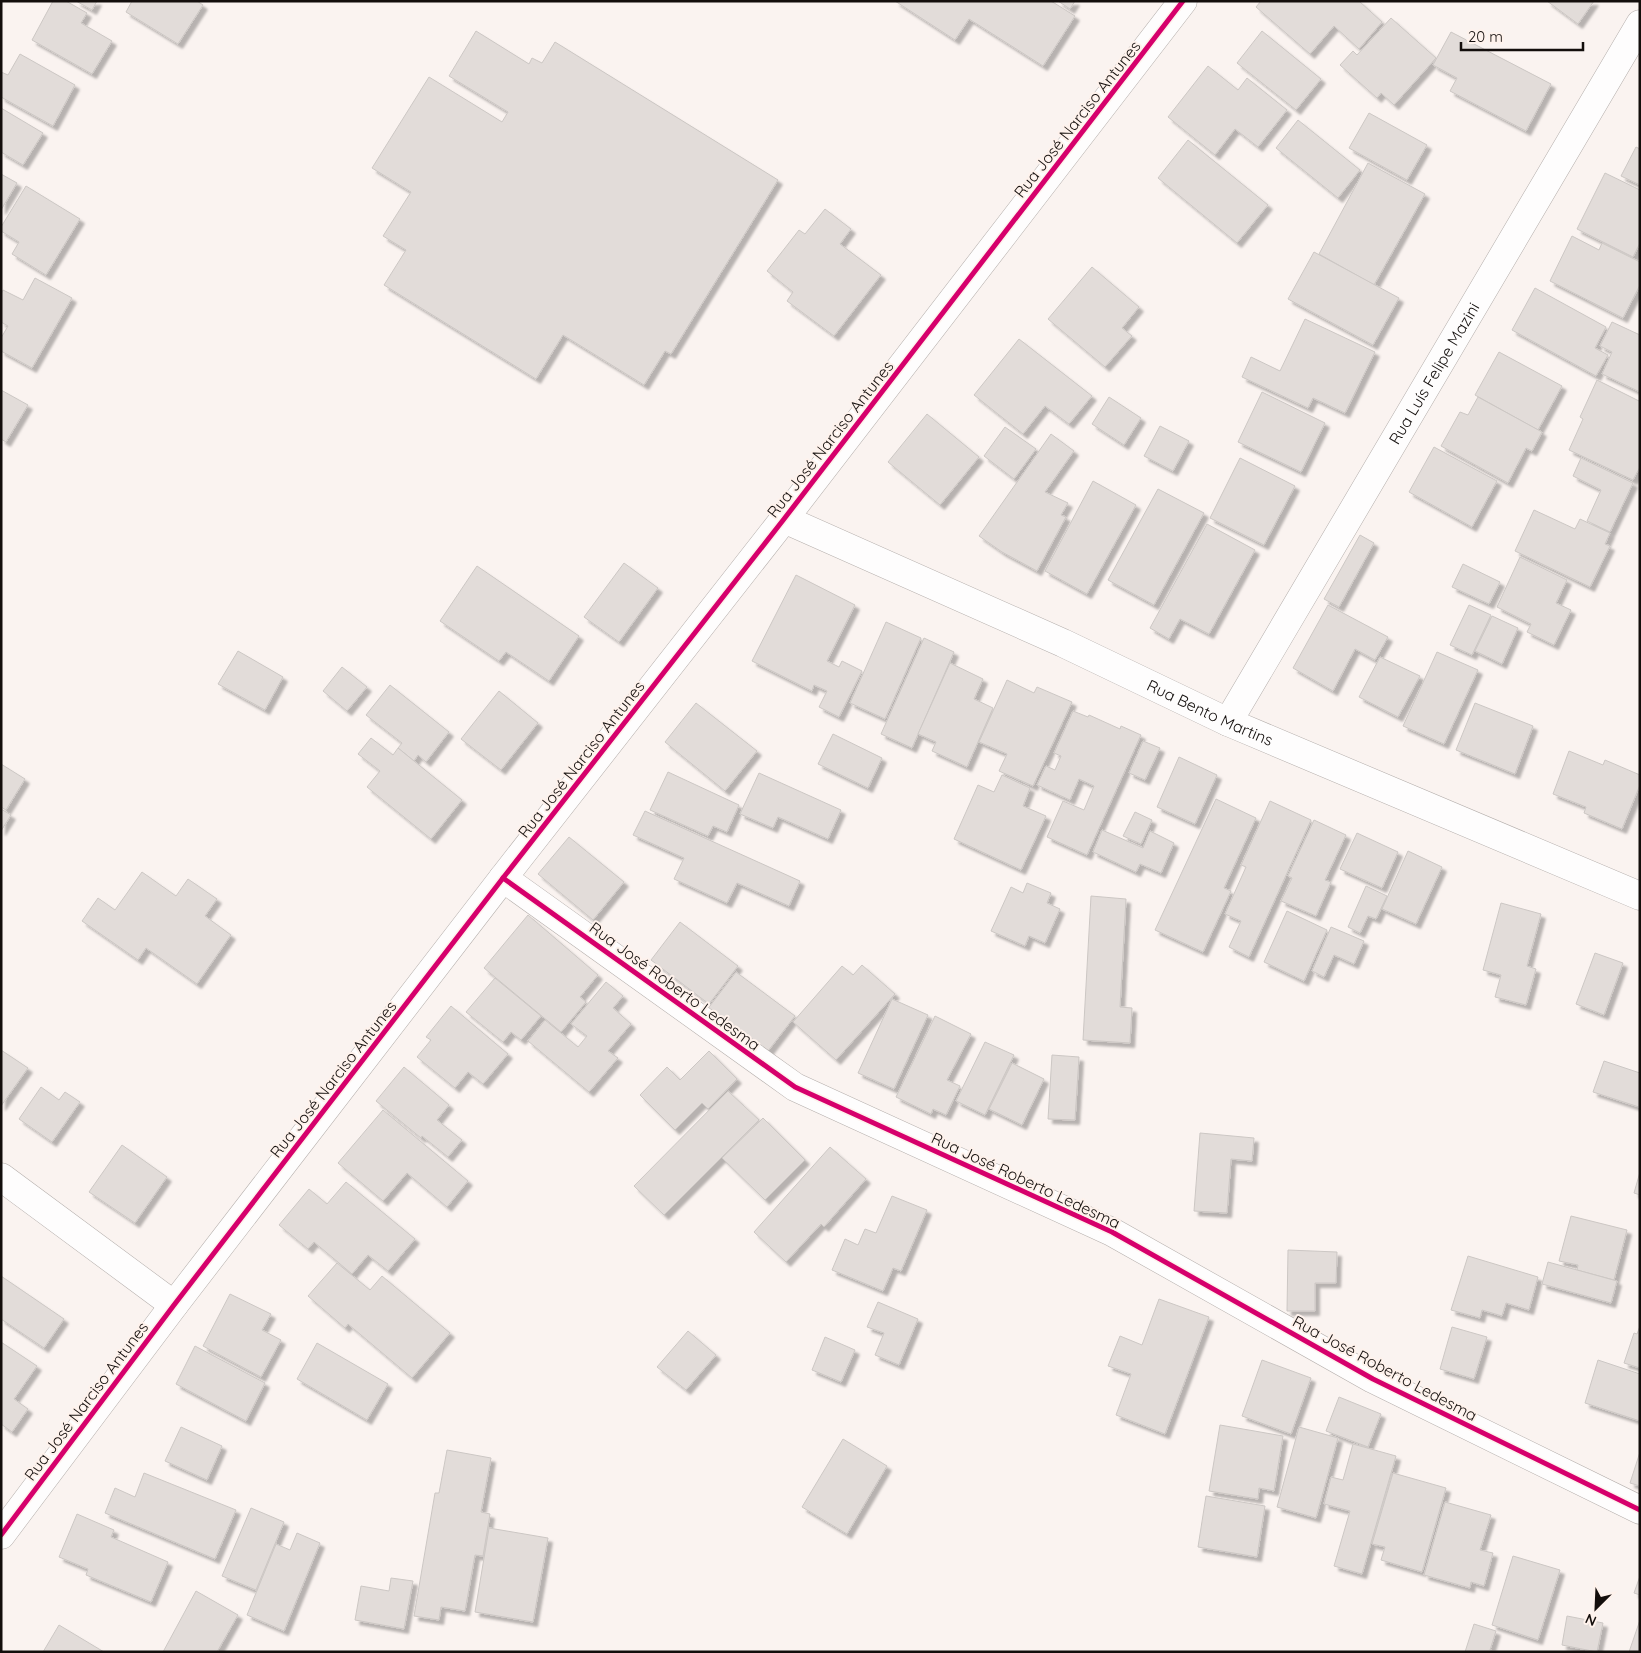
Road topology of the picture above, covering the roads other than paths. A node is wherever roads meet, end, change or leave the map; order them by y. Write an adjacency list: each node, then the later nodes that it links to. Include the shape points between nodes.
1 (1184, 1): 3 (street, Rua José Narciso Antunes)
2 (1640, 24): 4 (street, Rua Luís Felipe Mazini)
3 (784, 519): 4 (street, Rua Bento Martins, via 1064,643); 5 (street, Rua José Narciso Antunes)
4 (1228, 722): 6 (street, Rua Bento Martins)
5 (503, 878): 8 (street, Rua José Narciso Antunes); 9 (street, Rua José Roberto Ledesma, via 795,1088 1112,1232 1373,1379)
6 (1640, 896)
7 (1, 1177): 8 (street)
8 (174, 1305): 10 (street, Rua José Narciso Antunes)
9 (1640, 1510)
10 (1, 1534)

